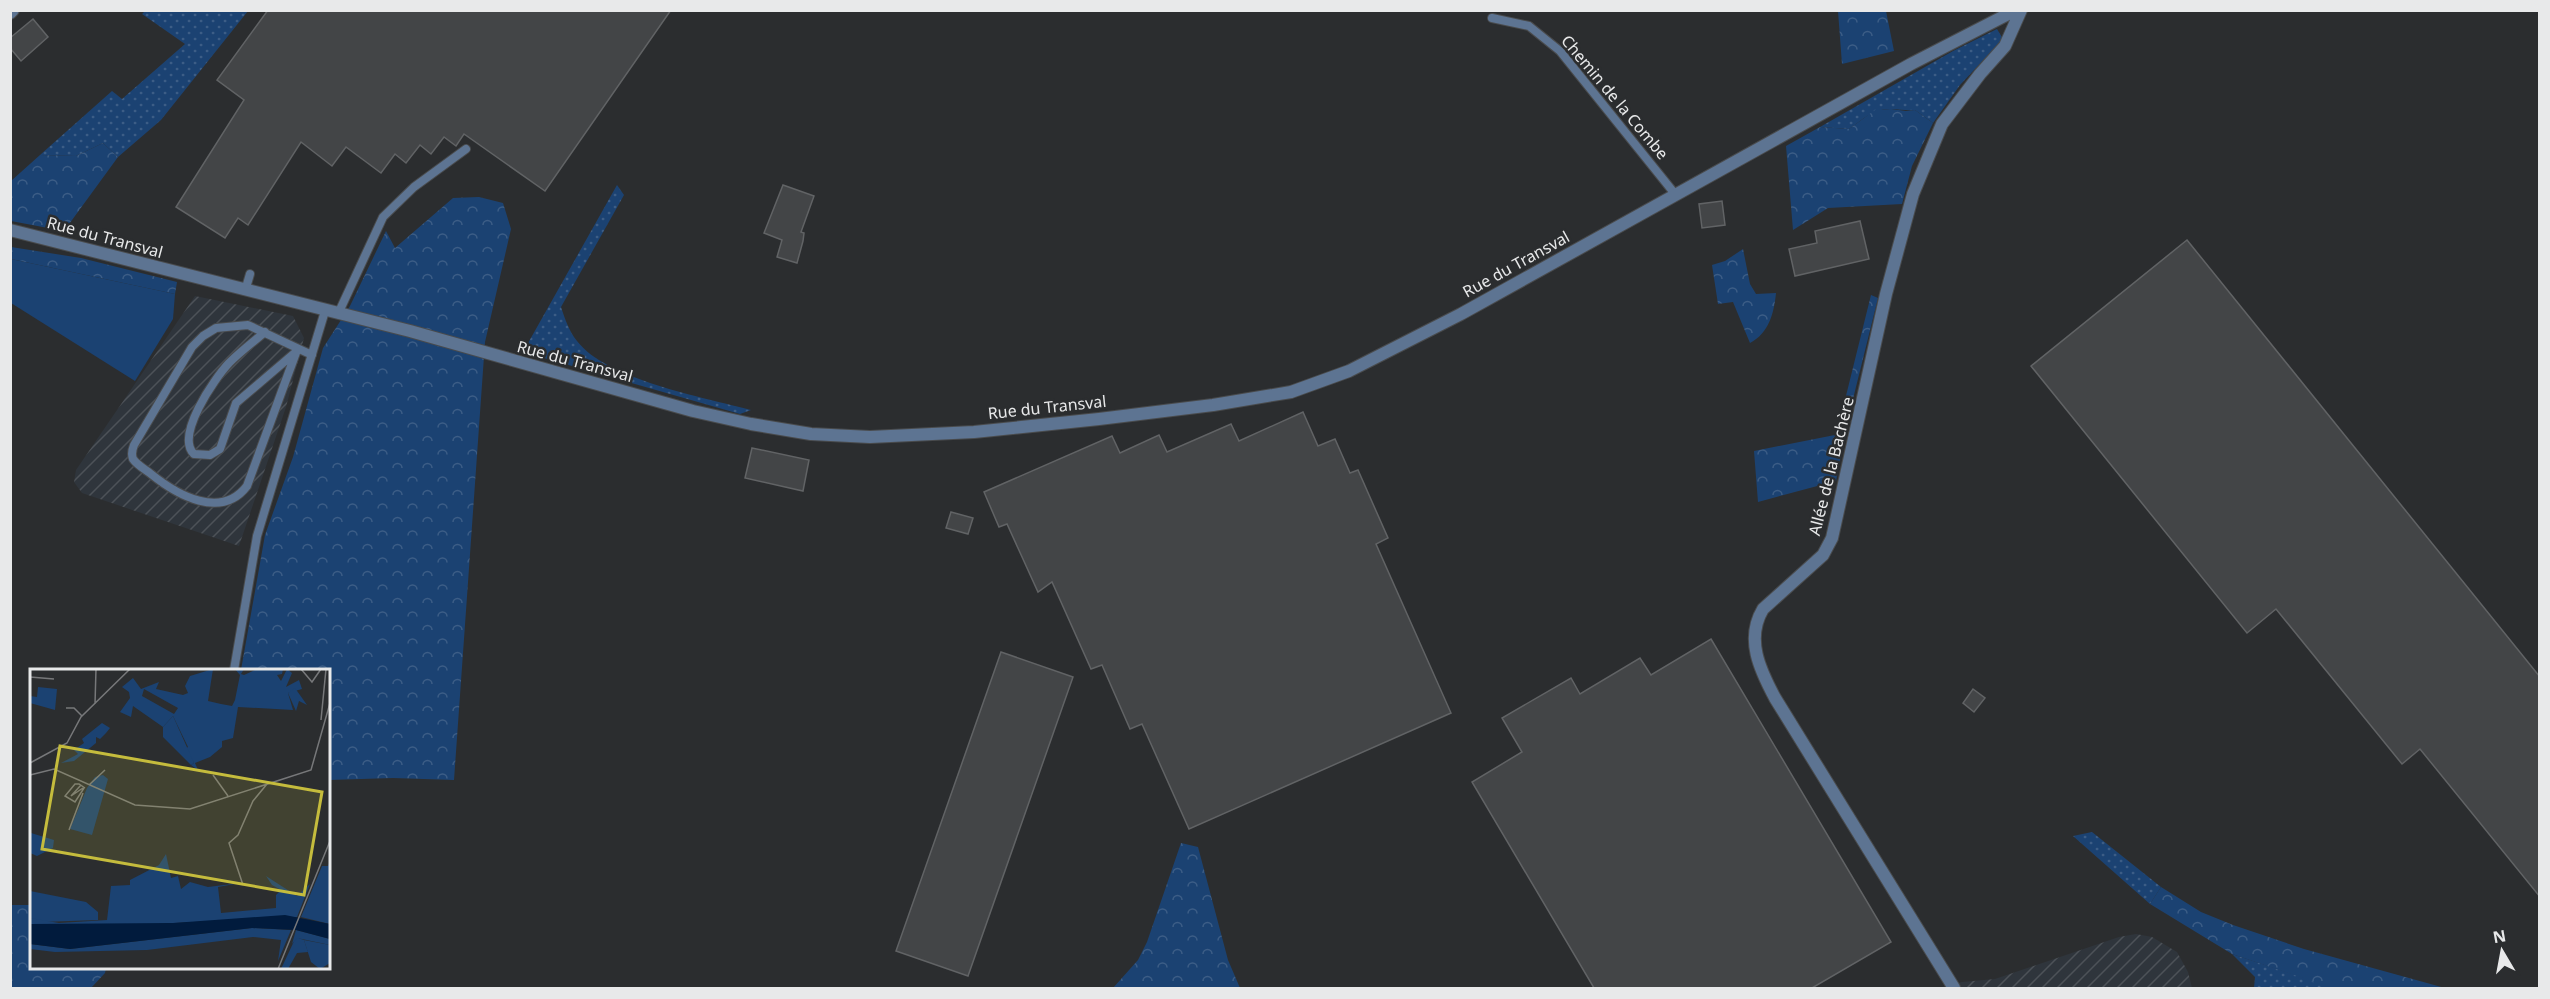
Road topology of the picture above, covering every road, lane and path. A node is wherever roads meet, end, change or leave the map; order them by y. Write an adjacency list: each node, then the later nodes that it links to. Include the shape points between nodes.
1 (2016, 10): 5 (street, Rue du Transval)
2 (2021, 10): 15 (street, Allée de la Bachère, via 2005,46 1942,124 1913,194 1886,294 1832,538 1823,555 1763,609 1756,619 1755,631 1760,668 1775,698)
3 (1492, 18): 5 (lane, Chemin de la Combe, via 1529,26 1560,51)
4 (466, 149): 10 (lane, via 414,187 383,217)
5 (1675, 194): 10 (street, Rue du Transval, via 1396,350 1319,384 1214,405 974,432 845,436 751,424)
6 (10, 230): 8 (street, Rue du Transval)
7 (250, 274): 8 (lane)
8 (245, 291): 9 (street, Rue du Transval)
9 (324, 311): 10 (street, Rue du Transval); 13 (lane)
10 (338, 314)
11 (265, 332): 12 (lane); 12 (lane, via 226,366 204,398 188,436 195,454 210,455 220,449 236,403); 12 (lane, via 242,325 216,328 192,347 132,451 137,463 171,490 219,504 241,494)
12 (297, 350): 13 (lane)
13 (312, 356): 14 (lane, via 257,536)
14 (234, 669)
15 (1954, 988)

